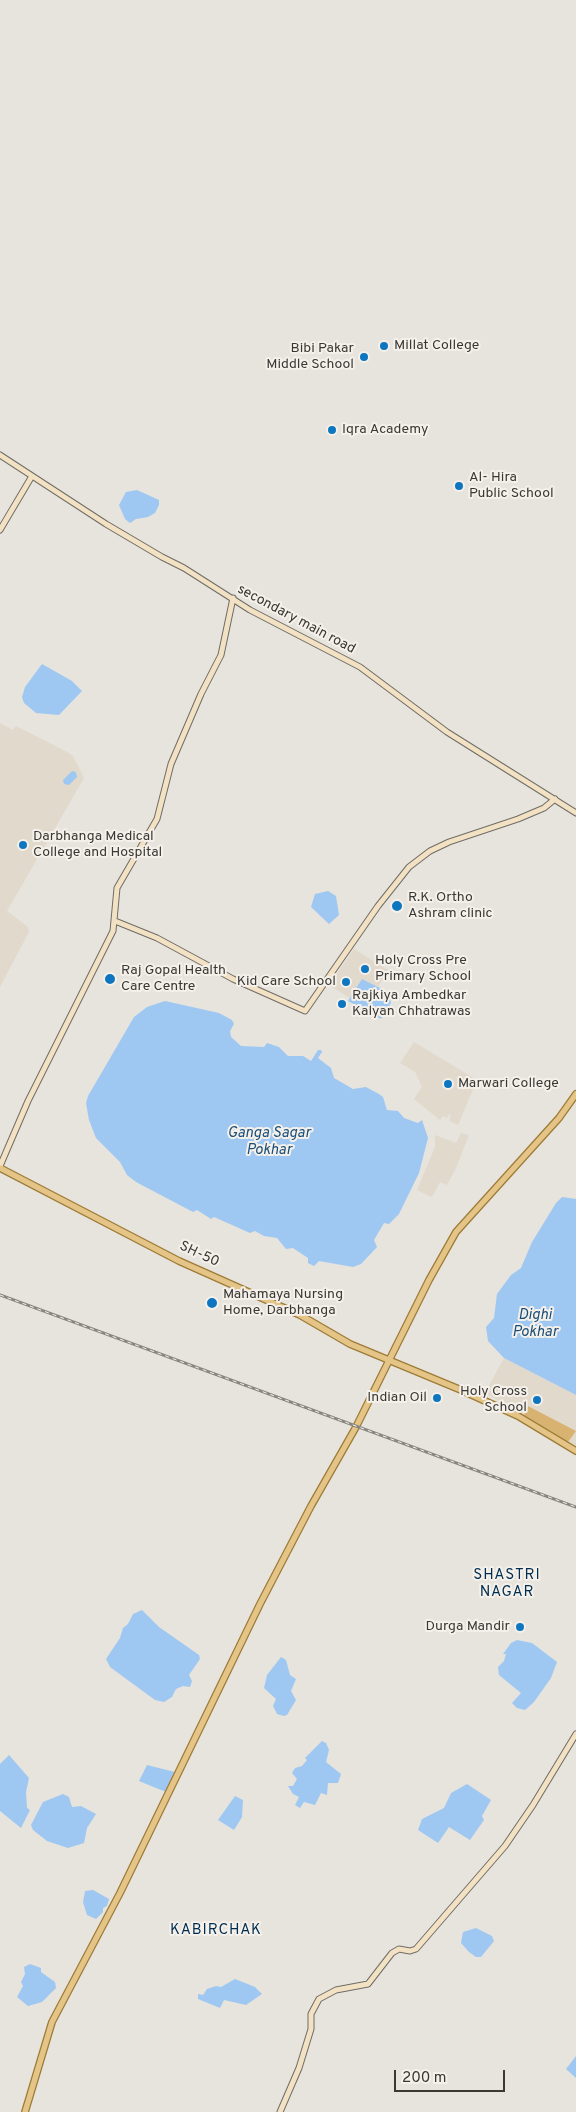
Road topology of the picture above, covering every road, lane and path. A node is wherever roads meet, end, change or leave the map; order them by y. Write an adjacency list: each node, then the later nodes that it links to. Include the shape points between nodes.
1 (0, 455): 2 (street, secondary main road)
2 (32, 476): 3 (street); 4 (street, secondary main road, via 106,524)
3 (0, 530)
4 (233, 598): 5 (street, secondary main road, via 360,667 447,732); 7 (street, via 220,655 175,755 157,819 117,888)
5 (555, 799): 6 (street, secondary main road); 7 (street, via 544,808 518,819 449,842 409,867 378,906 306,1011)
6 (576, 813)
7 (116, 921): 9 (street, via 28,1101)
8 (576, 1094): 10 (main road, via 559,1118 456,1232)
9 (0, 1167): 10 (main road, SH-50, via 179,1261 268,1299)
10 (389, 1362): 11 (main road, SH-50, via 518,1416); 13 (main road, via 260,1604 120,1893 52,2022)
11 (576, 1451)
12 (576, 1734): 14 (street, via 505,1846 416,1949 396,1950 368,1984 336,1990 319,1999 311,2014 311,2029 300,2068)
13 (25, 2112)
14 (280, 2112)

